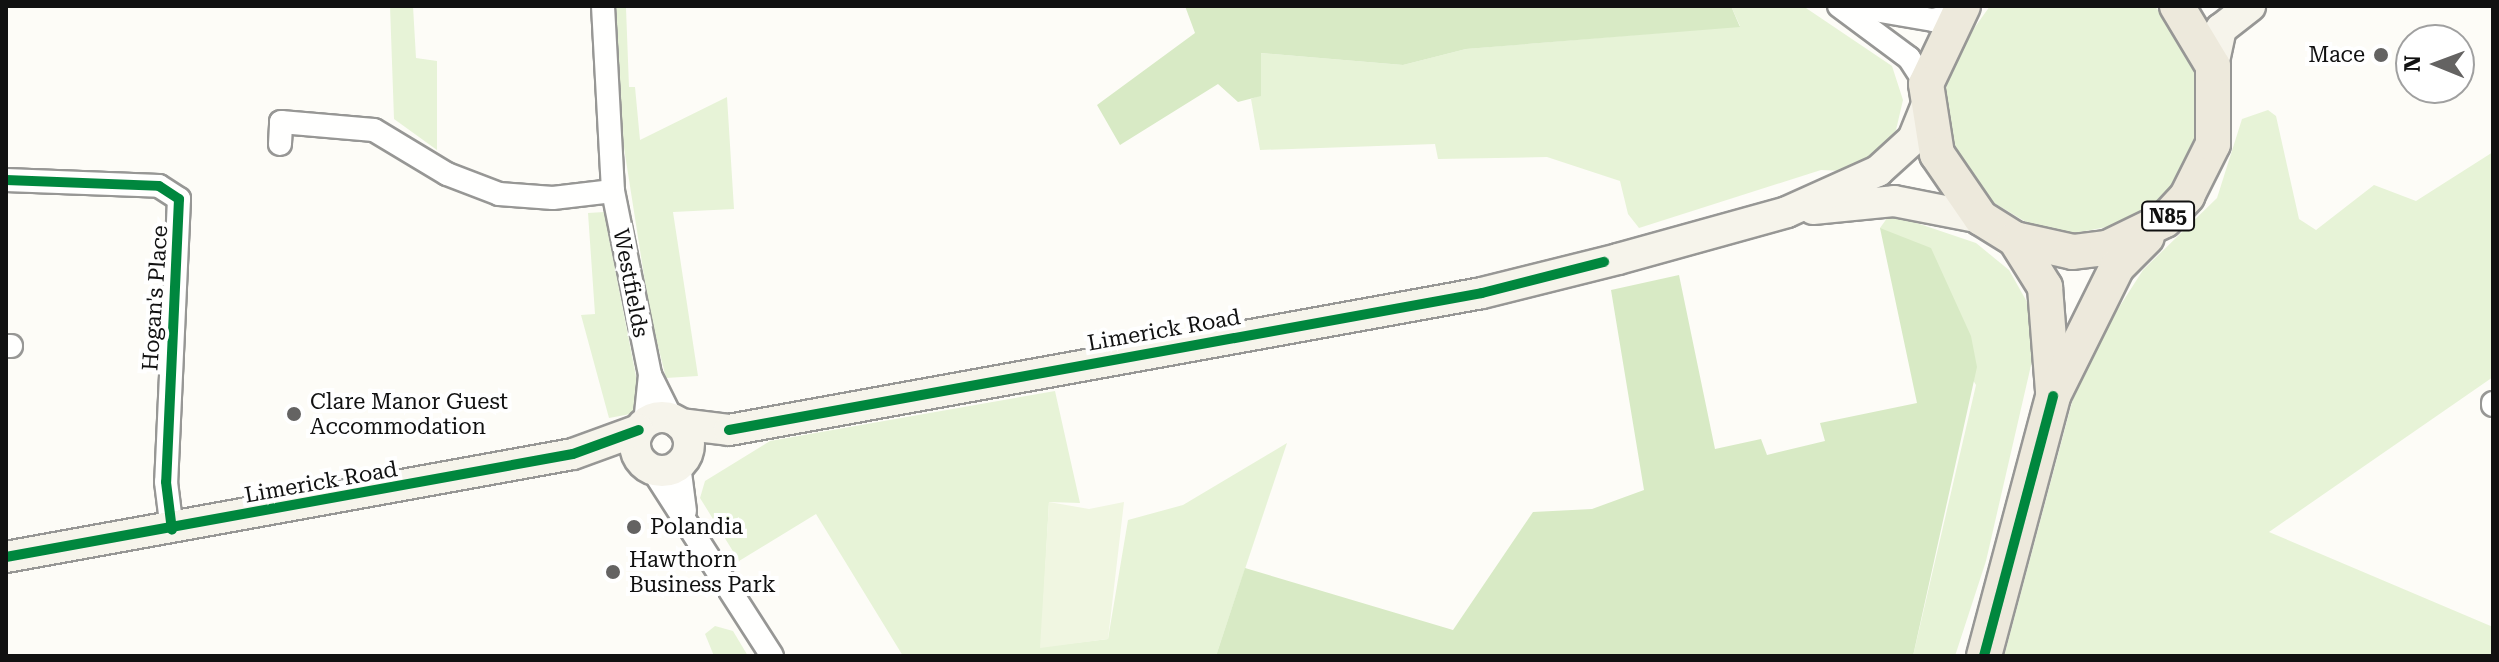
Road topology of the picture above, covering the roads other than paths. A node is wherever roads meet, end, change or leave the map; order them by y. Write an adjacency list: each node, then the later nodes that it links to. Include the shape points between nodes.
1 (603, 6): 11 (street, Westfields)
2 (1839, 6): 8 (street, via 1909,58)
3 (1851, 6): 6 (street, via 1933,20)
4 (2177, 6): 7 (main road)
5 (2250, 6): 7 (main road, via 2221,29)
6 (1959, 11): 8 (main road)
7 (2213, 66): 14 (main road, N85, via 2213,144 2187,196)
8 (1926, 96): 12 (main road, via 1913,139 1878,171); 13 (main road, N85, via 1937,154)
9 (280, 144): 11 (street, via 281,122 374,130 447,174 499,194 553,198)
10 (6, 180): 21 (street, Hogan's Place, via 159,186 179,199 168,396)
11 (613, 191): 17 (street, Westfields)
12 (1787, 212): 13 (main road, via 1894,201); 18 (main road, Limerick Road, via 1482,293)
13 (1981, 218): 15 (main road, N85)
14 (2165, 220): 15 (main road, N85, via 2107,248 2073,252); 16 (main road, N85, via 2117,267)
15 (2015, 239): 16 (main road, N85, via 2045,287)
16 (2053, 396): 24 (main road, N85)
17 (659, 424): 18 (main road, Limerick Road); 19 (main road, Limerick Road); 20 (main road, via 688,440); 20 (main road, via 635,448)
18 (729, 430): 20 (main road, Limerick Road)
19 (573, 454): 20 (main road, Limerick Road); 21 (main road, Limerick Road)
20 (665, 464): 23 (street, via 685,512)
21 (172, 530): 22 (main road, Limerick Road)
22 (6, 557)
23 (772, 656)
24 (1984, 656)

